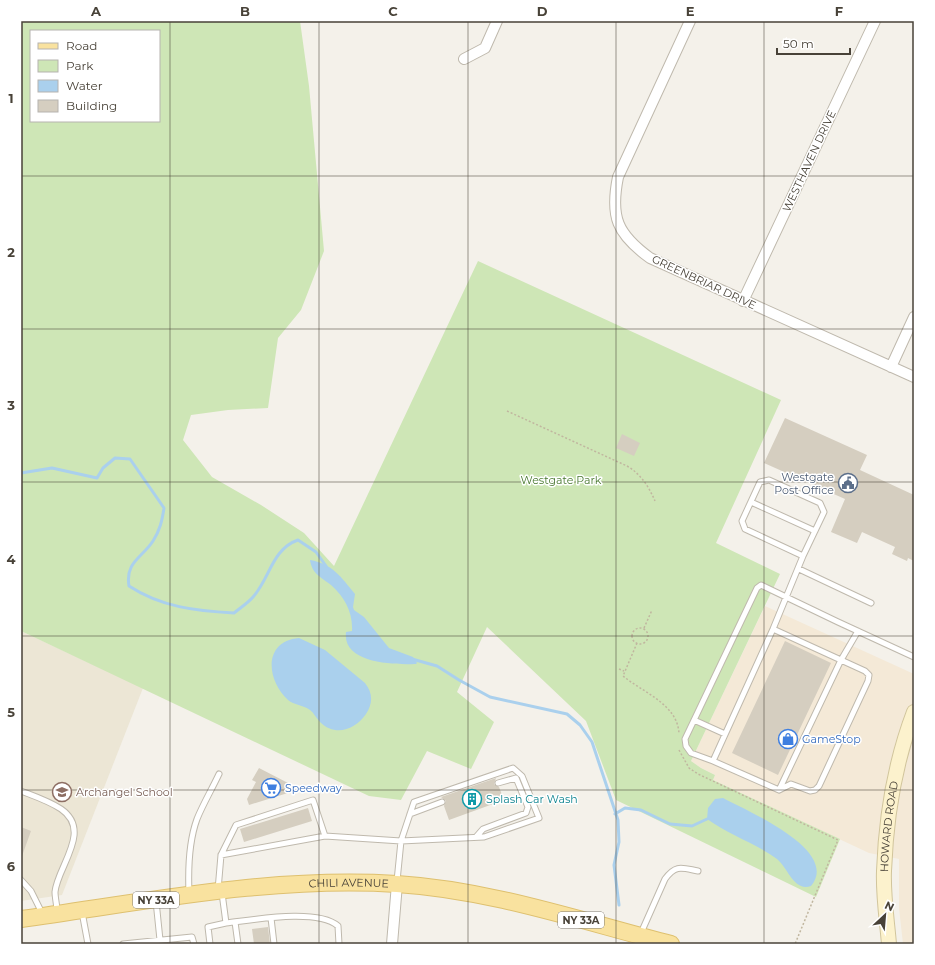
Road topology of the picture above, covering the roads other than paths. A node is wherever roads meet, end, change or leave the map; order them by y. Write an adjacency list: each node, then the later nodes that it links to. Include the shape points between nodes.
1 (497, 21): 4 (street, via 485,48)
2 (690, 21): 5 (street, GREENBRIAR DRIVE, via 618,177 614,198 615,215 623,232 635,247 650,258)
3 (874, 21): 5 (street, WESTHAVEN DRIVE)
4 (464, 60)
5 (743, 301): 7 (street, GREENBRIAR DRIVE)
6 (914, 316): 7 (street)
7 (891, 367): 8 (street, GREENBRIAR DRIVE)
8 (914, 377)
9 (751, 502): 10 (lane); 10 (lane, via 760,482 769,480 820,504 824,512); 11 (lane, via 742,521 745,529)
10 (815, 531): 11 (lane)
11 (803, 556): 12 (lane)
12 (799, 569): 13 (lane); 14 (lane)
13 (786, 598): 15 (lane); 16 (lane); 20 (lane, via 761,585 757,588)
14 (871, 603)
15 (773, 629): 18 (lane); 21 (lane)
16 (858, 631): 17 (lane); 18 (lane)
17 (914, 657)
18 (841, 660): 25 (lane); 25 (lane, via 865,671 869,675 868,681 819,786 810,791 791,784)
19 (914, 712): 56 (main road, HOWARD ROAD, via 901,751 887,834 884,871)
20 (694, 720): 21 (lane); 22 (lane, via 685,739 686,746 691,753)
21 (725, 734): 22 (lane)
22 (713, 761): 25 (lane)
23 (219, 774): 37 (lane, via 195,828 188,869)
24 (498, 783): 30 (lane, via 516,778 528,808 526,813 482,829)
25 (779, 790)
26 (21, 791): 40 (lane, via 62,810 74,833)
27 (442, 802): 28 (lane)
28 (410, 814): 30 (lane, via 414,802 513,768 522,776 540,818); 31 (lane)
29 (325, 836): 31 (lane); 32 (lane); 32 (lane, via 313,800 236,825)
30 (476, 837): 31 (lane)
31 (401, 841): 35 (lane)
32 (221, 855): 36 (lane)
33 (698, 871): 45 (lane, via 680,867 671,871)
34 (21, 880): 40 (lane)
35 (397, 884): 36 (main road, CHILI AVENUE / NY 33A, via 319,883); 45 (main road, CHILI AVENUE / NY 33A, via 476,893); 54 (street)
36 (220, 892): 37 (main road, CHILI AVENUE / NY 33A); 44 (lane)
37 (189, 896): 38 (main road, CHILI AVENUE / NY 33A)
38 (156, 900): 39 (main road, CHILI AVENUE / NY 33A); 46 (lane)
39 (82, 911): 40 (main road, CHILI AVENUE / NY 33A); 47 (lane)
40 (50, 915): 42 (main road, CHILI AVENUE / NY 33A)
41 (271, 918): 43 (lane); 52 (lane); 53 (lane, via 321,917 332,920 338,926)
42 (21, 919)
43 (235, 922): 44 (lane); 51 (lane)
44 (226, 923): 50 (lane, via 208,926)
45 (639, 936): 55 (main road, CHILI AVENUE / NY 33A)
46 (160, 940): 48 (lane); 49 (lane, via 192,936)
47 (88, 944)
48 (123, 944)
49 (194, 944)
50 (210, 944)
51 (238, 944)
52 (274, 944)
53 (339, 944)
54 (392, 944)
55 (672, 944)
56 (890, 944)

